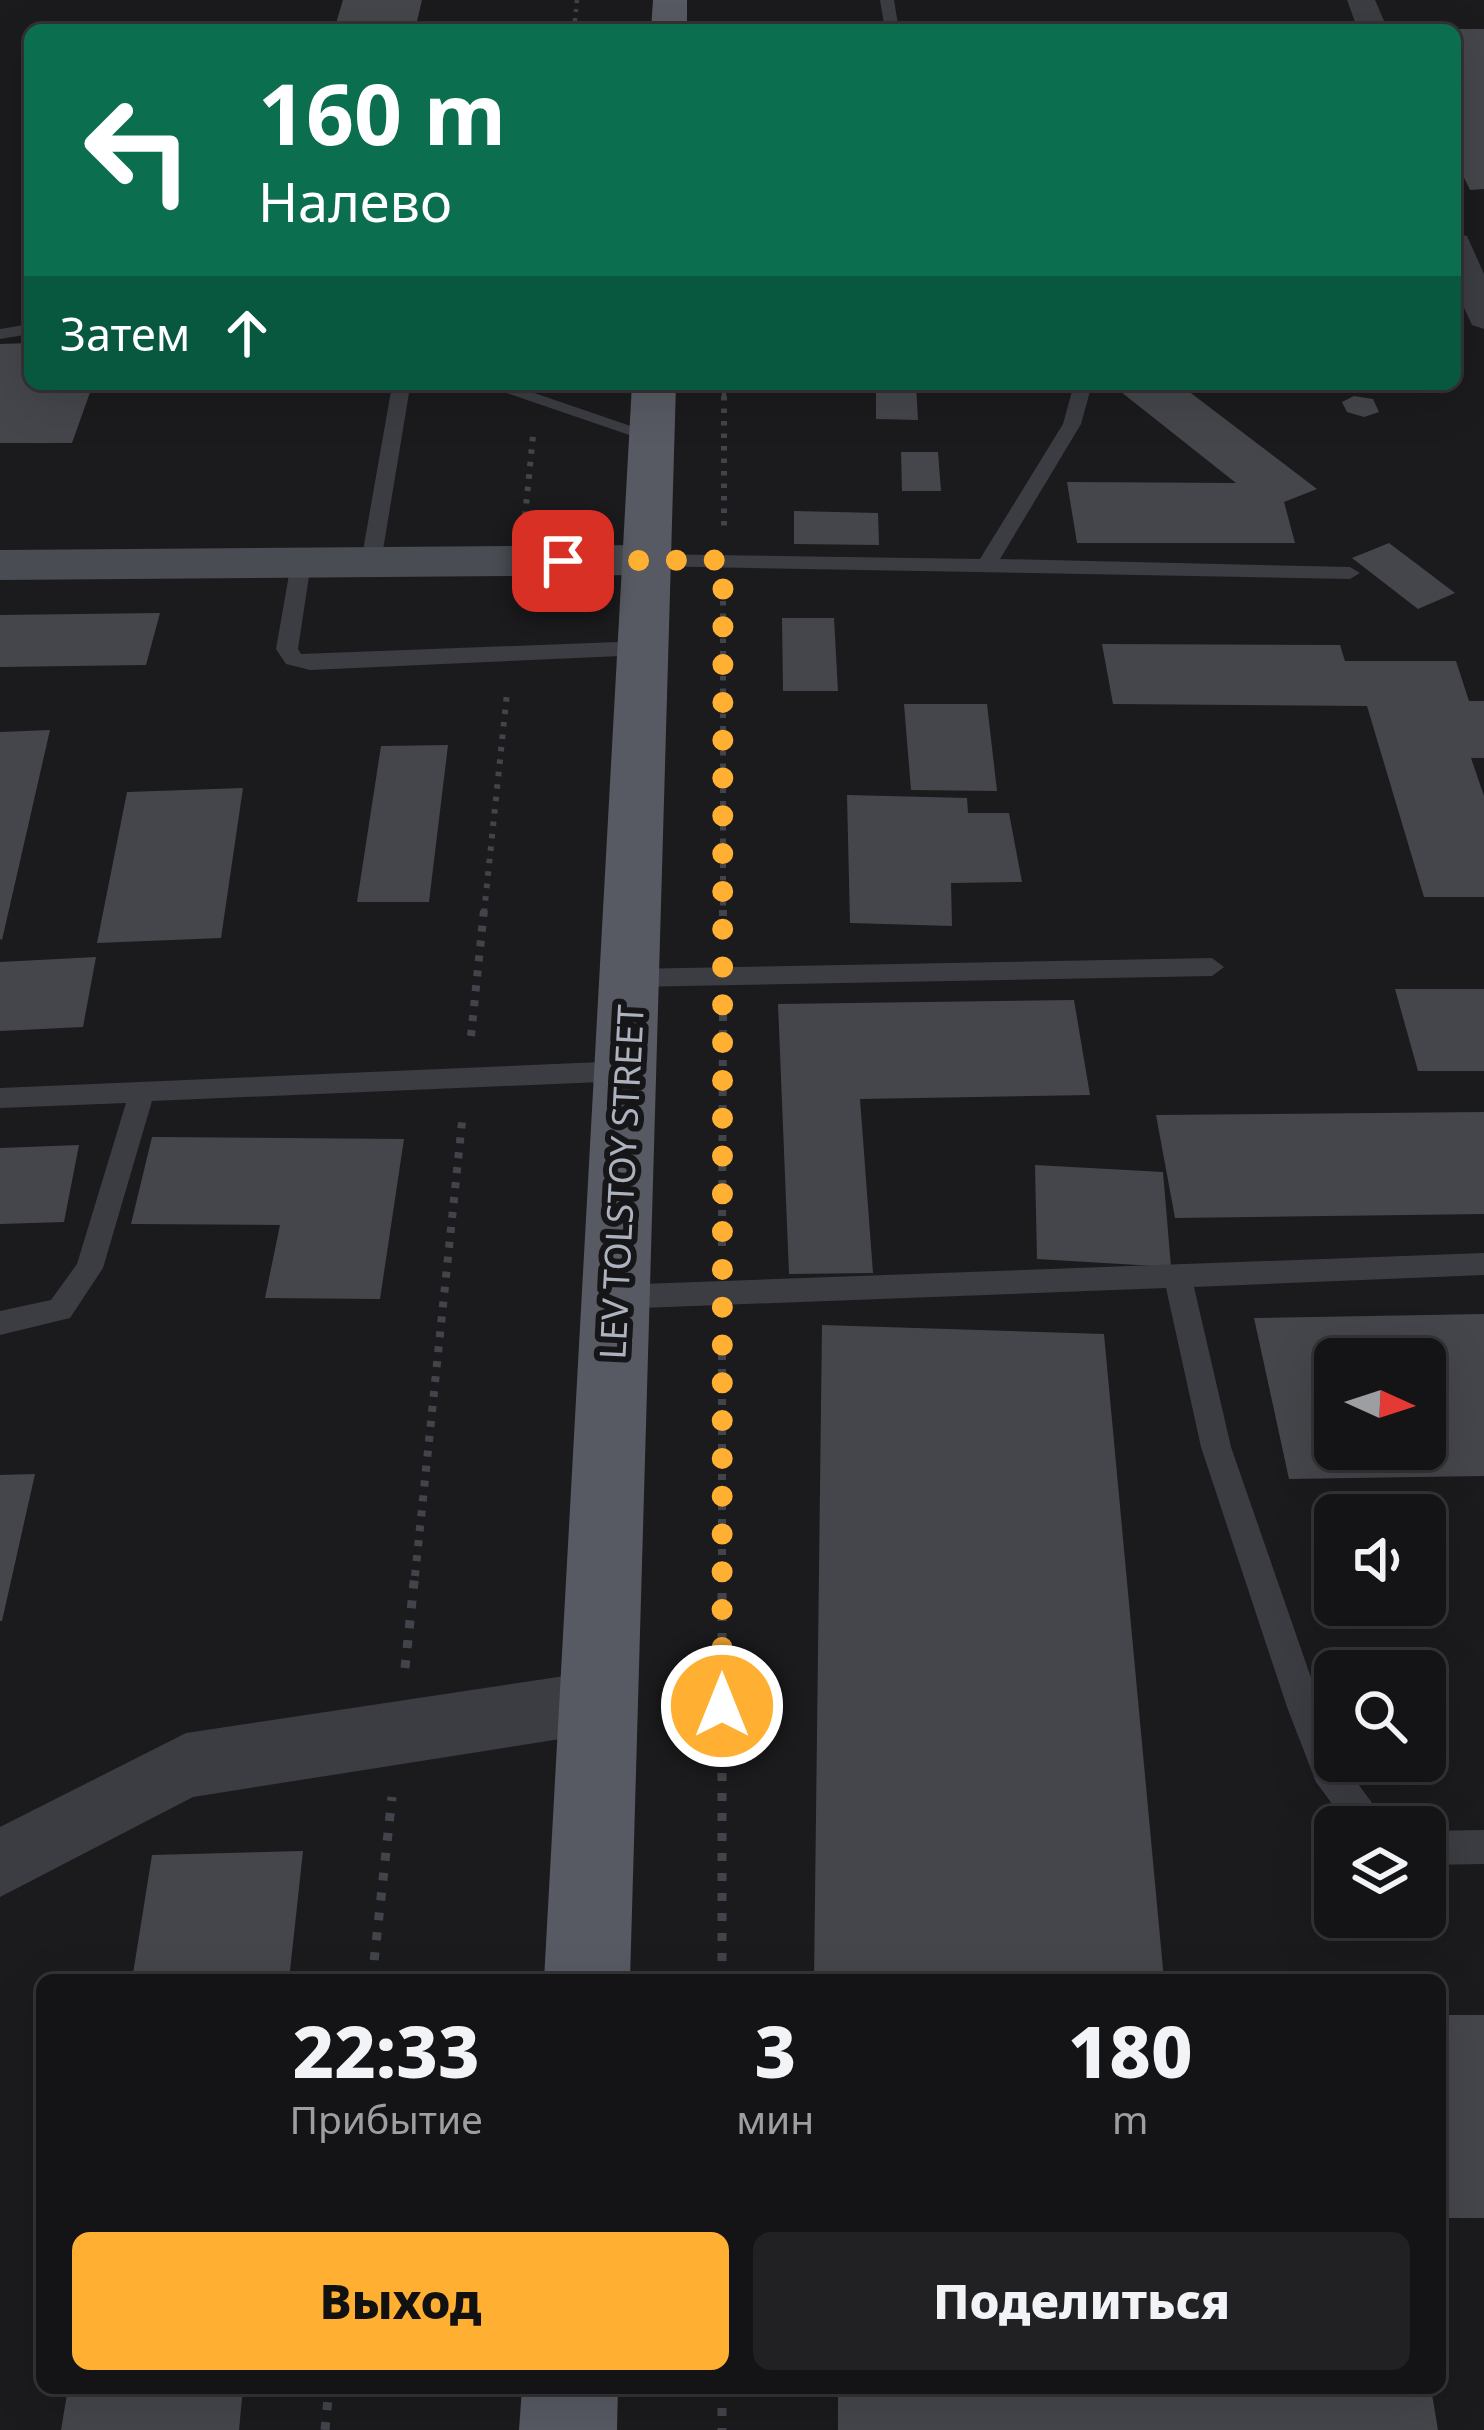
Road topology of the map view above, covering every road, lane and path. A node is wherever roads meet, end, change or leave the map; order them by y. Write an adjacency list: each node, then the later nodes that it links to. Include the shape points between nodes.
1 (1461, 259): 2 (street)
2 (1484, 318)
3 (401, 390): 12 (lane)
4 (509, 390): 7 (lane)
5 (724, 390): 10 (path)
6 (1081, 390): 15 (lane, via 1072,424)
7 (537, 399): 8 (lane); 11 (path)
8 (653, 410): 9 (main road, LEV TOLSTOY STREET)
9 (647, 560): 10 (lane); 11 (main road); 17 (main road, LEV TOLSTOY STREET)
10 (723, 560): 15 (lane); 20 (path)
11 (521, 561): 12 (main road)
12 (371, 562): 13 (main road)
13 (301, 563): 14 (main road); 18 (lane, via 287,649 293,659)
14 (0, 565)
15 (986, 565): 16 (lane)
16 (1350, 573)
17 (643, 648): 18 (lane); 21 (main road, LEV TOLSTOY STREET)
18 (511, 654): 23 (path)
19 (1213, 968): 20 (lane)
20 (723, 976): 21 (lane); 28 (path)
21 (631, 978): 22 (main road, LEV TOLSTOY STREET)
22 (625, 1071): 23 (lane); 29 (main road, LEV TOLSTOY STREET)
23 (466, 1078): 24 (lane); 32 (path)
24 (142, 1092): 25 (lane); 30 (lane, via 88,1268 60,1310)
25 (0, 1098)
26 (1484, 1264): 27 (lane)
27 (1177, 1273): 28 (lane); 33 (lane, via 1216,1447 1303,1707)
28 (722, 1294): 29 (lane); 39 (path)
29 (616, 1297): 31 (main road, LEV TOLSTOY STREET)
30 (0, 1323)
31 (598, 1702): 32 (street); 38 (main road, LEV TOLSTOY STREET)
32 (398, 1733): 36 (street, via 186,1766); 37 (path)
33 (1352, 1806)
34 (1484, 1847): 35 (lane)
35 (1446, 1848)
36 (0, 1863)
37 (373, 1974)
38 (587, 1974)
39 (722, 1974)
40 (328, 2394): 43 (path)
41 (570, 2394): 44 (main road)
42 (722, 2394): 45 (path)
43 (325, 2430)
44 (568, 2430)
45 (722, 2430)

